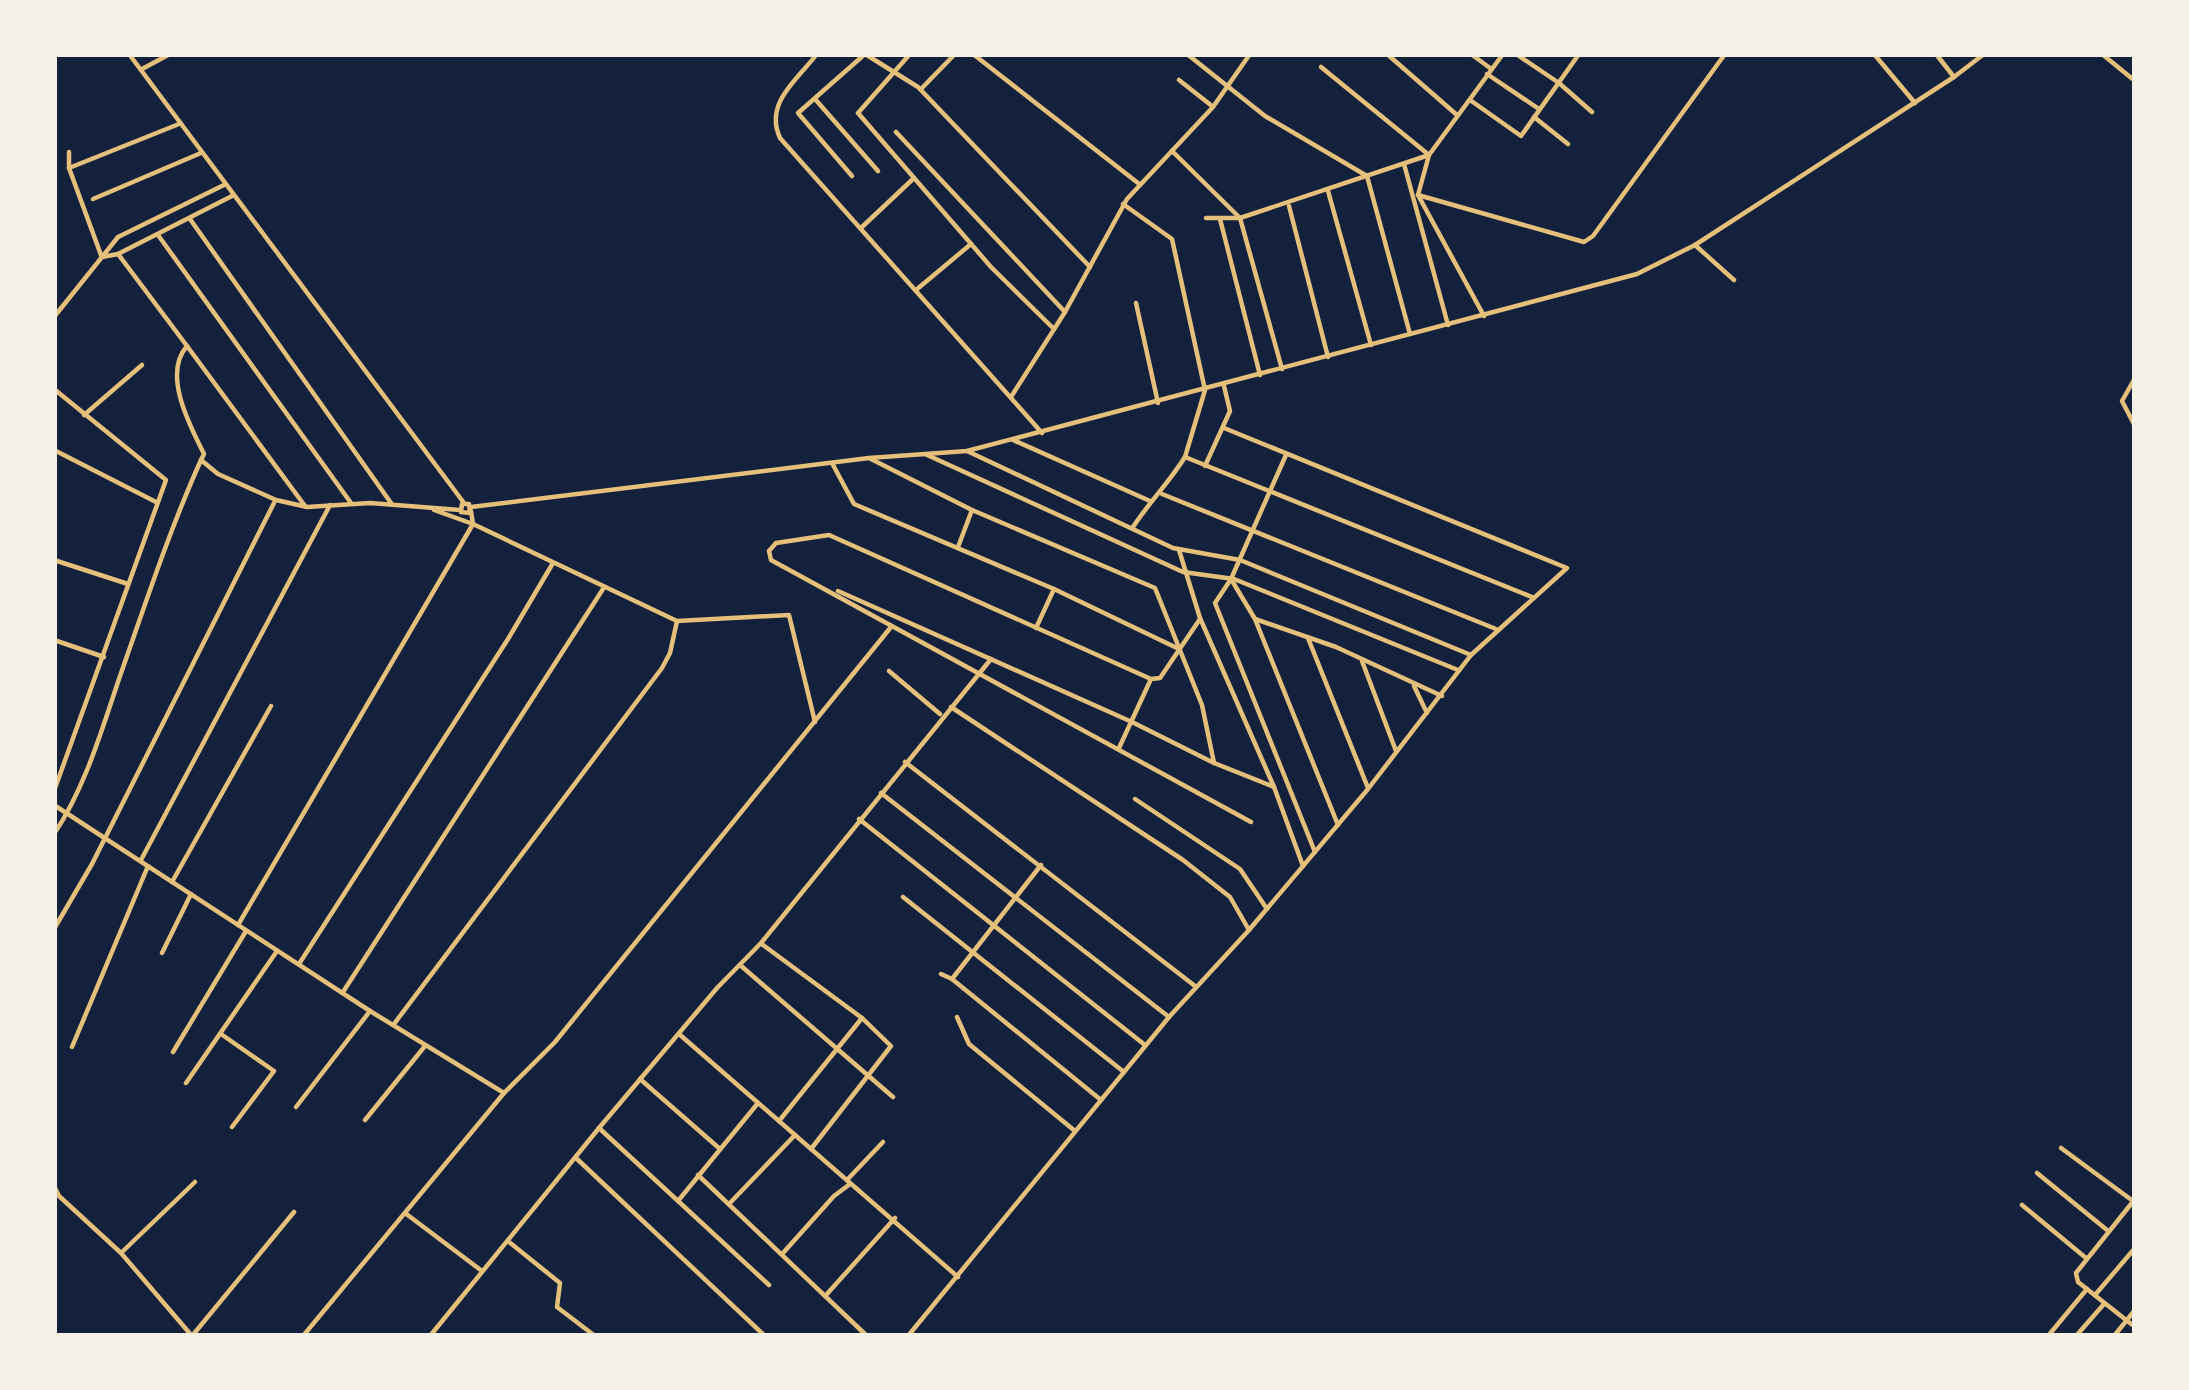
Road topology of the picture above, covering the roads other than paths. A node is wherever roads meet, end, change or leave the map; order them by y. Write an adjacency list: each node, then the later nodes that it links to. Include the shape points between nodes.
1 (129, 54): 21 (street)
2 (170, 54): 21 (street)
3 (817, 54): 63 (street, via 780,99 774,126)
4 (865, 54): 23 (street); 30 (street)
5 (910, 54): 23 (street)
6 (955, 54): 29 (street)
7 (973, 54): 51 (street)
8 (1187, 54): 28 (street)
9 (1250, 54): 28 (street)
10 (1387, 54): 36 (street)
11 (1471, 54): 22 (street)
12 (1503, 54): 22 (street)
13 (1516, 54): 27 (street)
14 (1580, 54): 27 (street)
15 (1725, 54): 54 (street, via 1584,242)
16 (1874, 54): 32 (street)
17 (1936, 54): 24 (street)
18 (1984, 54): 24 (street)
19 (2102, 54): 26 (street)
20 (1321, 67): 44 (street)
21 (142, 69): 38 (street)
22 (1489, 71): 31 (street); 34 (street)
23 (896, 72): 29 (street); 50 (street, via 858,113)
24 (1954, 77): 32 (street)
25 (1179, 80): 33 (street)
26 (2135, 81)
27 (1559, 83): 34 (street); 35 (street)
28 (1227, 86): 33 (street); 49 (street)
29 (920, 90): 69 (street)
30 (814, 99): 47 (street); 48 (street, via 798,113)
31 (1470, 100): 36 (street); 37 (street, via 1519,136)
32 (1916, 103): 66 (street)
33 (1213, 106): 41 (street)
34 (1539, 109): 37 (street)
35 (1592, 112)
36 (1457, 115): 44 (street)
37 (1534, 116): 40 (street)
38 (179, 124): 43 (street); 46 (street)
39 (896, 132): 73 (street)
40 (1568, 144)
41 (1171, 149): 51 (street); 60 (street)
42 (69, 152): 46 (street)
43 (201, 153): 52 (street); 56 (street)
44 (1430, 155): 45 (street); 54 (street)
45 (1404, 164): 49 (street); 76 (street)
46 (69, 168): 68 (street)
47 (878, 172)
48 (852, 176)
49 (1367, 176): 53 (street); 78 (street)
50 (914, 178): 63 (street); 65 (street)
51 (1138, 183): 57 (street)
52 (224, 185): 55 (street); 68 (street, via 118,237)
53 (1328, 191): 58 (street); 79 (street)
54 (1418, 195): 74 (street)
55 (232, 196): 61 (street); 114 (street)
56 (93, 199)
57 (1123, 204): 69 (street); 88 (street, via 1172,238)
58 (1289, 204): 60 (street); 81 (street)
59 (1206, 218): 62 (street)
60 (1240, 218): 62 (street); 83 (street)
61 (190, 219): 64 (street); 111 (street)
62 (1220, 219): 84 (street)
63 (862, 227): 71 (street)
64 (157, 233): 67 (street); 110 (street)
65 (971, 244): 71 (street); 77 (street)
66 (1695, 245): 70 (street); 74 (street, via 1648,271)
67 (118, 254): 68 (street); 80 (street)
68 (102, 257): 75 (street)
69 (1090, 267): 73 (street)
70 (1734, 280)
71 (916, 290): 89 (street)
72 (1136, 303): 90 (street)
73 (1065, 312): 77 (street)
74 (1484, 316): 76 (street)
75 (54, 317)
76 (1448, 325): 78 (street)
77 (1054, 329): 89 (street)
78 (1410, 334): 79 (street)
79 (1371, 345): 81 (street)
80 (188, 346): 102 (street, via 178,359 181,402); 115 (street)
81 (1328, 357): 83 (street)
82 (142, 365): 91 (street)
83 (1282, 369): 84 (street)
84 (1260, 375): 86 (street)
85 (2135, 379): 92 (street, via 2122,401)
86 (1224, 386): 88 (street); 93 (street)
87 (54, 389): 91 (street)
88 (1205, 391): 90 (street); 100 (street)
89 (1011, 397): 94 (street)
90 (1158, 403): 94 (street)
91 (84, 415): 109 (street, via 166,480)
92 (2135, 426)
93 (1224, 428): 98 (street); 104 (street)
94 (1042, 434): 95 (street)
95 (1013, 440): 97 (street); 108 (street)
96 (54, 450): 109 (street)
97 (968, 451): 99 (street); 119 (street)
98 (1287, 453): 105 (street); 132 (street, via 1567,568)
99 (926, 454): 101 (street); 126 (street)
100 (1184, 457): 104 (street); 106 (street)
101 (869, 458): 103 (street); 117 (street)
102 (201, 460): 107 (street); 168 (street)
103 (832, 464): 116 (street); 121 (street, via 854,504)
104 (1205, 466): 105 (street)
105 (1270, 490): 120 (street); 132 (street)
106 (1162, 494): 108 (street); 120 (street)
107 (276, 500): 115 (street); 173 (street)
108 (1150, 501): 119 (street)
109 (158, 503): 128 (street)
110 (351, 503): 111 (street); 112 (street)
111 (391, 503): 113 (street)
112 (330, 505): 115 (street); 175 (street)
113 (423, 506): 114 (street); 118 (street)
114 (462, 506): 116 (street)
115 (307, 507)
116 (471, 509): 118 (street)
117 (973, 510): 121 (street); 141 (street, via 1156,588)
118 (473, 524): 125 (street); 184 (street)
119 (1132, 529): 122 (street)
120 (1252, 533): 124 (street); 138 (street)
121 (958, 547): 131 (street)
122 (1179, 550): 124 (street); 126 (street)
123 (54, 560): 128 (street)
124 (1240, 560): 127 (street); 142 (street)
125 (553, 562): 130 (street); 192 (street)
126 (1183, 572): 127 (street); 133 (street)
127 (1231, 579): 134 (street); 147 (street); 174 (street, via 1215,603)
128 (128, 584): 143 (street)
129 (822, 584): 136 (street); 137 (street, via 771,560 776,543 829,535); 144 (street)
130 (603, 587): 135 (street); 197 (street)
131 (1054, 590): 137 (street); 141 (street)
132 (1532, 597): 138 (street)
133 (1200, 619): 141 (street); 162 (street)
134 (1255, 619): 139 (street); 171 (street)
135 (677, 621): 156 (street, via 789,615); 202 (street, via 662,668)
136 (891, 627): 148 (street); 156 (street)
137 (1036, 628): 149 (street)
138 (1498, 630): 142 (street)
139 (1308, 638): 145 (street); 163 (street)
140 (54, 640): 143 (street)
141 (1179, 650): 149 (street); 161 (street)
142 (1471, 655): 147 (street)
143 (104, 657): 164 (street)
144 (991, 659): 148 (street); 157 (street)
145 (1362, 661): 150 (street); 159 (street)
146 (889, 670): 154 (street)
147 (1459, 671): 151 (street)
148 (978, 674): 153 (street); 158 (street)
149 (1151, 679): 157 (street)
150 (1414, 686): 151 (street); 155 (street)
151 (1442, 696): 155 (street)
152 (272, 706): 178 (street)
153 (951, 707): 154 (street); 186 (street, via 1183,860 1230,896)
154 (941, 715): 160 (street)
155 (1428, 715): 159 (street)
156 (815, 722): 214 (street, via 555,1042)
157 (1132, 722): 158 (street); 161 (street)
158 (1119, 748): 170 (street)
159 (1397, 753): 163 (street)
160 (904, 761): 165 (street); 176 (street)
161 (1214, 764): 162 (street)
162 (1274, 787): 177 (street)
163 (1368, 788): 171 (street)
164 (54, 790)
165 (881, 793): 169 (street); 180 (street)
166 (1135, 799): 182 (street, via 1240,869)
167 (54, 805): 168 (street)
168 (68, 814): 172 (street); 173 (street)
169 (859, 819): 183 (street); 188 (street)
170 (1252, 822)
171 (1337, 825): 174 (street)
172 (54, 834)
173 (102, 838): 175 (street); 185 (street)
174 (1315, 851): 177 (street)
175 (144, 864): 178 (street); 207 (street)
176 (1040, 865): 180 (street); 196 (street)
177 (1303, 866): 182 (street)
178 (172, 882): 179 (street)
179 (190, 894): 184 (street); 190 (street)
180 (1017, 896): 183 (street); 199 (street)
181 (903, 897): 191 (street)
182 (1267, 909): 186 (street)
183 (994, 924): 191 (street); 205 (street)
184 (238, 925): 187 (street)
185 (54, 929)
186 (1249, 930): 196 (street)
187 (246, 931): 189 (street); 209 (street)
188 (761, 943): 193 (street); 200 (street)
189 (277, 951): 192 (street); 203 (street)
190 (162, 953)
191 (972, 953): 195 (street); 210 (street)
192 (299, 964): 197 (street)
193 (740, 965): 204 (street); 208 (street)
194 (940, 974): 195 (street)
195 (952, 979): 216 (street)
196 (1195, 986): 199 (street)
197 (343, 992): 198 (street)
198 (370, 1011): 202 (street); 218 (street)
199 (1168, 1017): 205 (street)
200 (862, 1018): 208 (street); 211 (street, via 891,1046)
201 (957, 1018): 223 (street, via 969,1044)
202 (394, 1024): 206 (street)
203 (221, 1034): 213 (street); 221 (street, via 274,1071)
204 (679, 1034): 212 (street); 217 (street)
205 (1145, 1045): 210 (street)
206 (425, 1046): 214 (street); 219 (street)
207 (72, 1047)
208 (834, 1050): 211 (street); 220 (street)
209 (173, 1052)
210 (1124, 1072): 216 (street)
211 (868, 1077): 215 (street); 228 (street)
212 (640, 1079): 222 (street); 227 (street)
213 (186, 1083)
214 (504, 1093): 241 (street)
215 (893, 1097)
216 (1101, 1100): 223 (street)
217 (758, 1103): 220 (street); 227 (street)
218 (296, 1107)
219 (365, 1120)
220 (779, 1121): 224 (street)
221 (232, 1127)
222 (599, 1127): 229 (street); 237 (street)
223 (1075, 1131): 250 (street)
224 (795, 1136): 228 (street); 238 (street)
225 (884, 1142): 233 (street)
226 (2062, 1148): 236 (street)
227 (720, 1149): 231 (street)
228 (811, 1149): 233 (street)
229 (576, 1158): 244 (street); 263 (street)
230 (2037, 1173): 243 (street)
231 (698, 1175): 237 (street); 238 (street)
232 (195, 1182): 246 (street)
233 (848, 1182): 242 (street); 247 (street)
234 (54, 1186): 235 (street)
235 (56, 1196): 246 (street)
236 (2134, 1200): 243 (street)
237 (678, 1201): 251 (street)
238 (729, 1204): 247 (street)
239 (2022, 1204): 248 (street)
240 (294, 1212): 259 (street)
241 (406, 1213): 249 (street); 260 (street)
242 (895, 1218): 250 (street); 254 (street)
243 (2108, 1231): 248 (street)
244 (509, 1243): 249 (street); 262 (street, via 560,1283 557,1307)
245 (2135, 1247): 253 (street)
246 (121, 1253): 259 (street)
247 (782, 1255): 254 (street)
248 (2086, 1258): 252 (street, via 2076,1273)
249 (484, 1272): 261 (street)
250 (958, 1277): 265 (street)
251 (769, 1285)
252 (2087, 1289): 253 (street); 266 (street)
253 (2095, 1295): 255 (street)
254 (825, 1296): 264 (street)
255 (2104, 1303): 257 (street); 267 (street)
256 (2135, 1310): 257 (street)
257 (2127, 1321): 258 (street); 268 (street)
258 (2135, 1327)
259 (192, 1336)
260 (303, 1336)
261 (430, 1336)
262 (595, 1336)
263 (765, 1336)
264 (867, 1336)
265 (909, 1336)
266 (2048, 1336)
267 (2076, 1336)
268 (2114, 1336)

